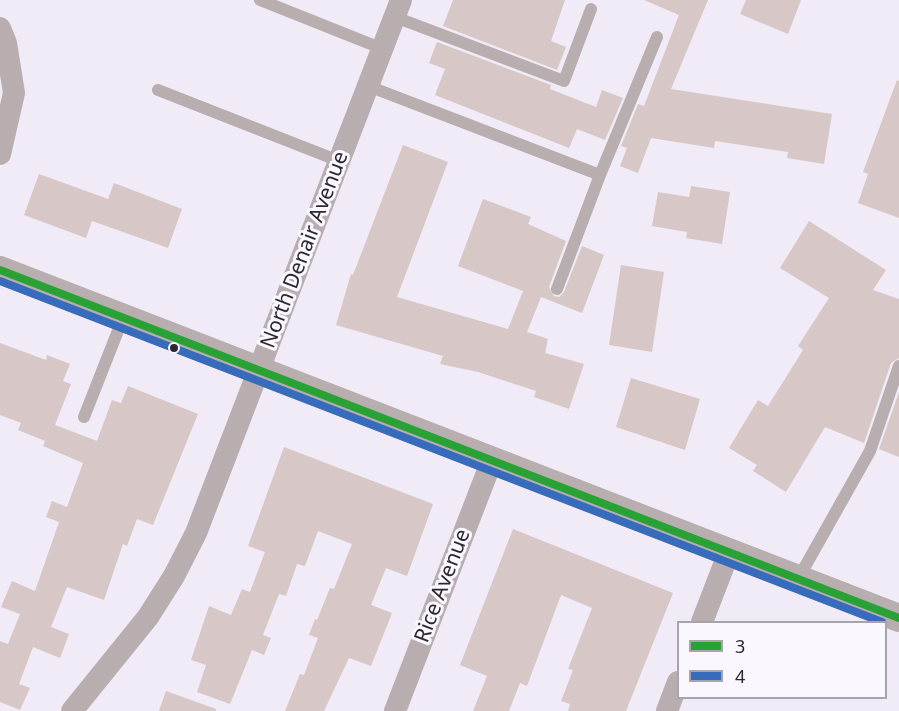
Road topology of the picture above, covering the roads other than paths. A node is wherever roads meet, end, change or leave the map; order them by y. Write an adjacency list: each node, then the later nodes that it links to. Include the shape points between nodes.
1 (260, 0): 6 (lane)
2 (398, 8): 3 (lane, via 564,81); 6 (street, North Denair Avenue)
3 (591, 9)
4 (0, 28): 9 (street, via 14,93)
5 (657, 37): 11 (lane)
6 (383, 49): 7 (street, North Denair Avenue)
7 (368, 86): 10 (street, North Denair Avenue); 11 (lane)
8 (158, 90): 10 (lane)
9 (0, 154)
10 (339, 162): 16 (street, North Denair Avenue)
11 (600, 175): 13 (lane)
12 (0, 270): 14 (street)
13 (557, 290)
14 (123, 318): 16 (street); 17 (lane)
15 (899, 366): 20 (lane, via 870,451)
16 (259, 370): 18 (street); 24 (street, North Denair Avenue, via 196,533 174,576 134,637)
17 (84, 417)
18 (492, 460): 19 (street); 25 (street, Rice Avenue)
19 (729, 552): 20 (street); 22 (street)
20 (798, 579): 21 (street)
21 (899, 618)
22 (702, 621)
23 (677, 685): 26 (street)
24 (72, 711)
25 (395, 711)
26 (667, 711)

